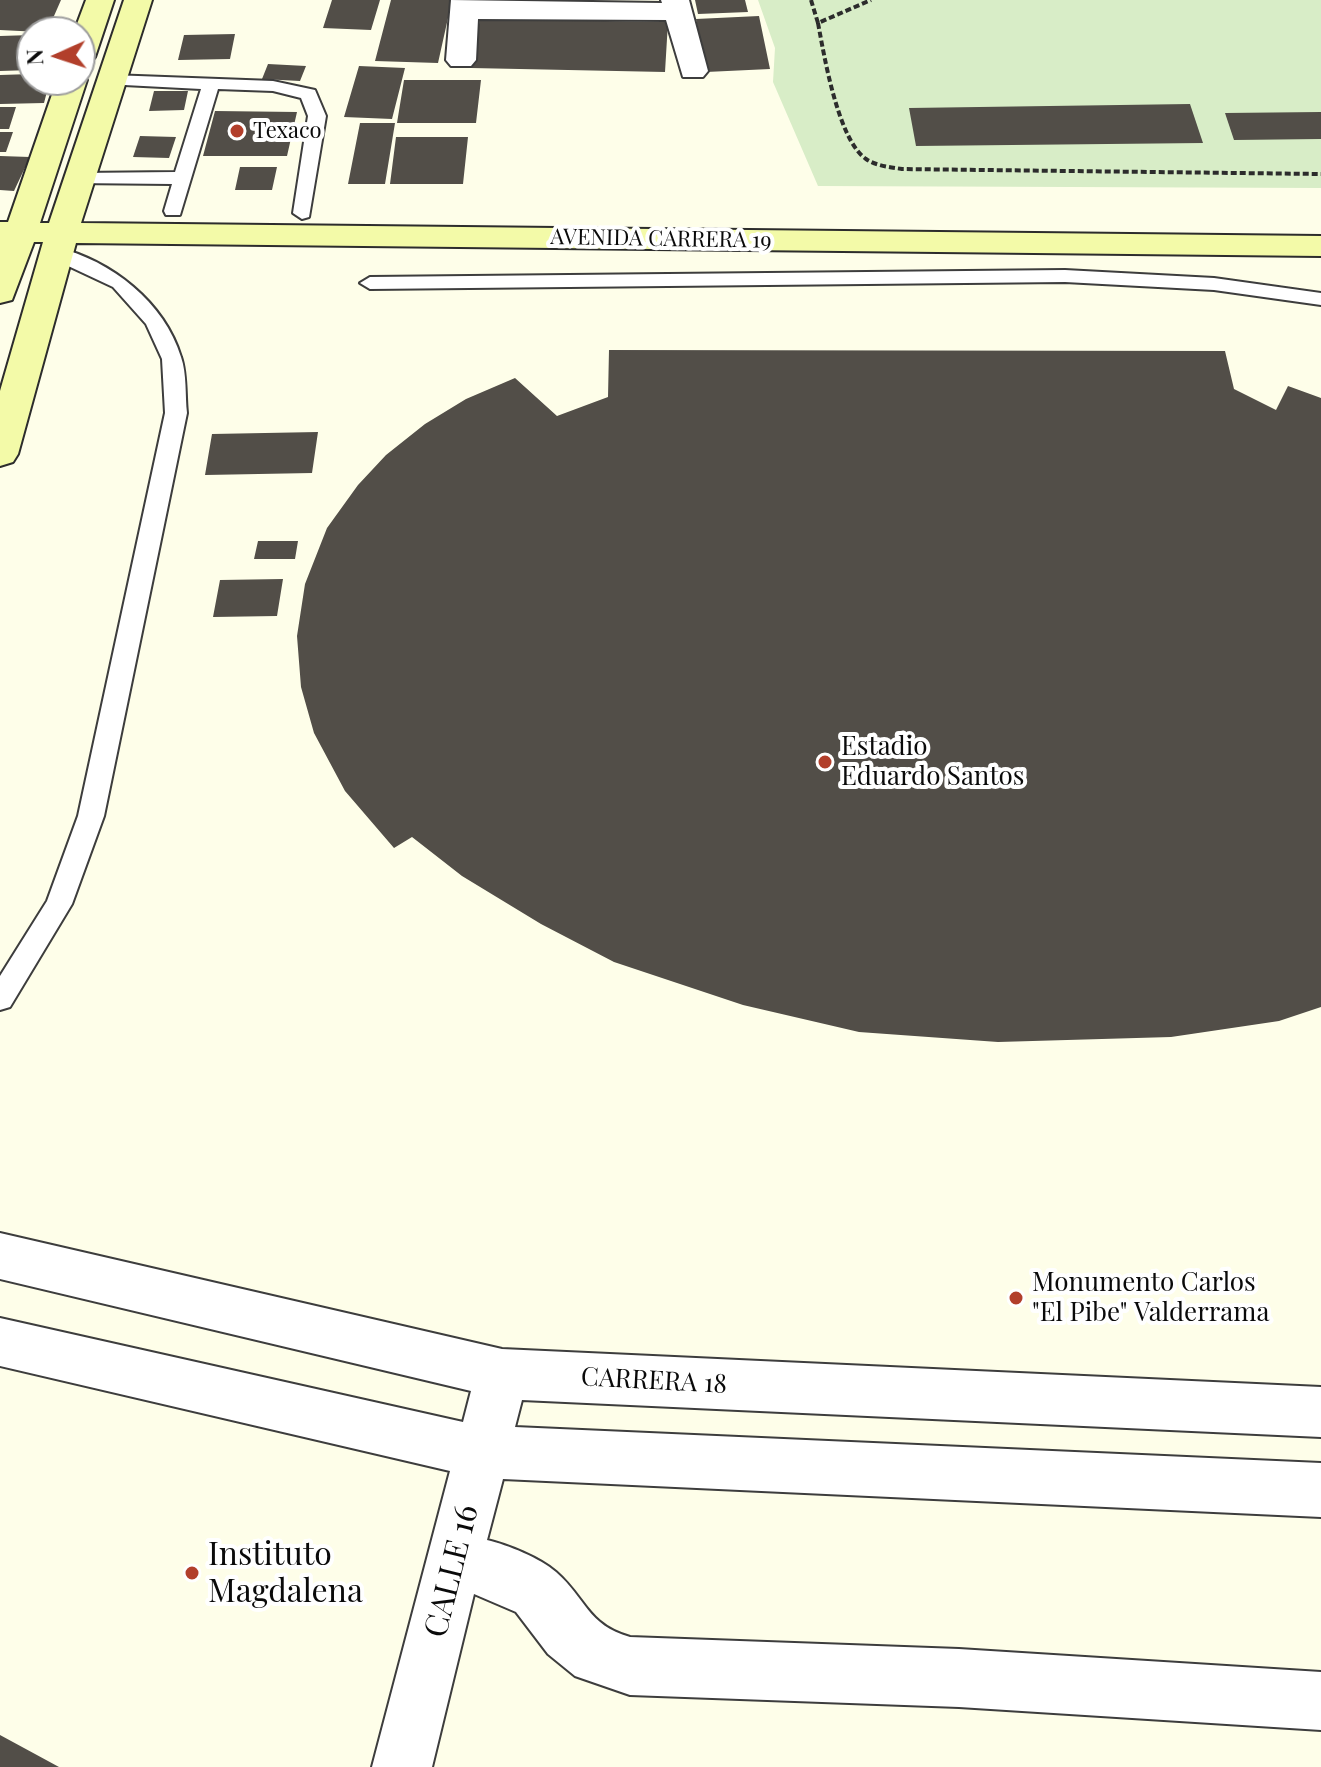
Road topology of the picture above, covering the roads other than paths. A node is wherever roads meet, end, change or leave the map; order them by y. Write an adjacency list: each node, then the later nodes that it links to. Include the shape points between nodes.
1 (138, 0): 6 (main road)
2 (464, 5): 3 (street); 4 (street)
3 (676, 6): 5 (street)
4 (461, 60)
5 (693, 71)
6 (111, 80): 7 (lane); 10 (main road)
7 (211, 84): 9 (lane); 12 (lane, via 273,86 309,94 317,116)
8 (65, 96): 13 (main road)
9 (183, 178): 10 (lane); 11 (lane)
10 (79, 179): 15 (main road)
11 (173, 211): 12 (main road, AVENIDA CARRERA 19); 15 (main road, AVENIDA CARRERA 19)
12 (302, 213): 14 (main road, AVENIDA CARRERA 19)
13 (11, 221): 15 (main road, AVENIDA CARRERA 19); 18 (main road)
14 (1321, 223)
15 (62, 232): 16 (main road, AVENIDA CARRERA 19); 20 (main road); 21 (lane, via 155,322 172,359 176,413 91,816 59,904)
16 (1321, 246)
17 (370, 283): 19 (lane, via 1065,276 1214,284)
18 (0, 293)
19 (1321, 299)
20 (0, 454)
21 (0, 999)
22 (0, 1256): 24 (street, CARRERA 18)
23 (0, 1342): 26 (street)
24 (502, 1374): 25 (street, CARRERA 18); 26 (street, CALLE 16)
25 (1321, 1412)
26 (481, 1452): 27 (street); 28 (street, CALLE 16)
27 (1321, 1490)
28 (454, 1561): 29 (street, via 494,1570 536,1592 568,1634 595,1656 630,1666 959,1678); 30 (street, CALLE 16)
29 (1321, 1701)
30 (414, 1760)

